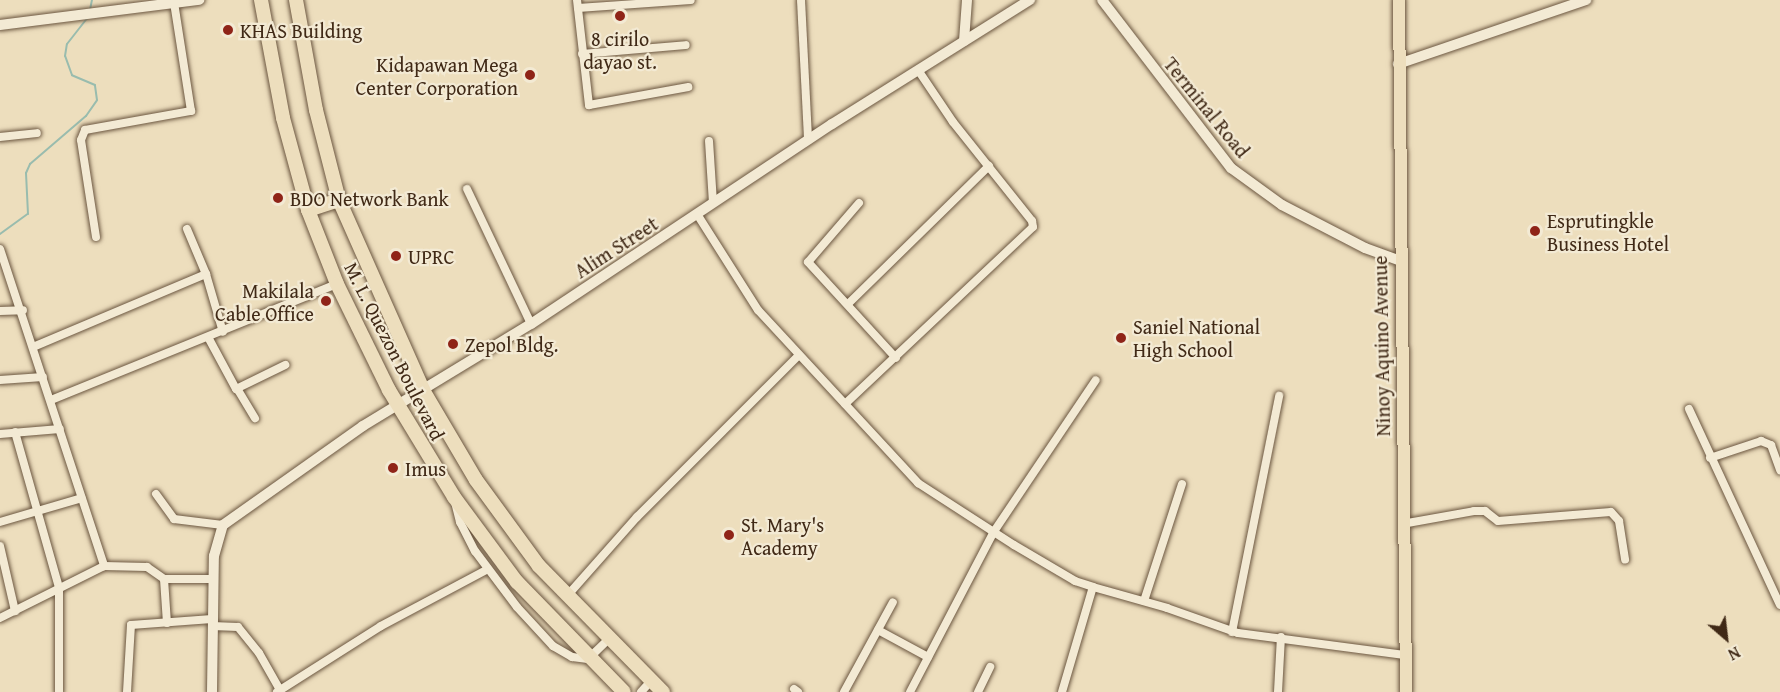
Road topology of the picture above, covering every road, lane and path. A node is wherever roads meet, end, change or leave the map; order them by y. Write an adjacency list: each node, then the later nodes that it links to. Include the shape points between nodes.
1 (199, 0): 11 (street)
2 (261, 0): 30 (highway, M. L. Quezon Boulevard, via 283,118)
3 (296, 0): 27 (highway, M. L. Quezon Boulevard, via 316,110)
4 (691, 0): 12 (street)
5 (801, 0): 23 (street)
6 (967, 0): 15 (street)
7 (1030, 0): 15 (street, Alim Street)
8 (1102, 0): 35 (street, Terminal Road, via 1231,168 1282,205 1348,240)
9 (1399, 0): 18 (main road, Ninoy Aquino Avenue)
10 (1586, 0): 18 (street)
11 (174, 3): 13 (street); 33 (street, via 191,111 85,130 81,140)
12 (578, 4): 17 (street)
13 (112, 5): 14 (street, via 100,12)
14 (0, 25)
15 (964, 41): 19 (street, Alim Street)
16 (686, 45): 17 (street)
17 (582, 54): 20 (street, via 587,98 593,106)
18 (1398, 64): 35 (main road, Ninoy Aquino Avenue)
19 (918, 70): 23 (street, Alim Street); 25 (street)
20 (688, 87)
21 (37, 133): 22 (street)
22 (0, 137)
23 (808, 140): 28 (street, Alim Street)
24 (709, 141): 28 (street)
25 (989, 166): 38 (street); 46 (street, via 1032,220 1033,228)
26 (467, 189): 41 (street)
27 (339, 200): 30 (highway); 52 (highway, M. L. Quezon Boulevard)
28 (713, 203): 31 (street, Alim Street)
29 (860, 203): 38 (street, via 808,262)
30 (308, 210): 37 (highway, M. L. Quezon Boulevard)
31 (697, 214): 41 (street, Alim Street); 45 (street, via 758,310)
32 (187, 230): 36 (street)
33 (96, 237)
34 (0, 249): 39 (street)
35 (1400, 261): 71 (main road, Ninoy Aquino Avenue)
36 (206, 274): 42 (street); 44 (street)
37 (337, 284): 42 (street); 56 (highway, M. L. Quezon Boulevard)
38 (849, 303): 46 (street)
39 (23, 310): 40 (street); 44 (street)
40 (0, 311)
41 (531, 324): 52 (street, Alim Street)
42 (223, 332): 43 (street)
43 (208, 337): 51 (street, via 232,386); 54 (street)
44 (33, 347): 48 (street)
45 (799, 355): 55 (street); 81 (street, via 637,517)
46 (896, 358): 55 (street)
47 (285, 365): 51 (street)
48 (42, 377): 49 (street); 54 (street)
49 (0, 380)
50 (1096, 380): 72 (street)
51 (238, 390): 58 (street)
52 (423, 390): 56 (street, Alim Street); 81 (highway, M. L. Quezon Boulevard, via 476,480)
53 (1279, 396): 90 (street)
54 (51, 400): 59 (street)
55 (845, 404): 72 (street, via 918,483)
56 (397, 406): 66 (highway, M. L. Quezon Boulevard); 70 (street, Alim Street, via 310,461)
57 (1689, 409): 62 (street)
58 (255, 418)
59 (60, 429): 60 (street); 67 (street)
60 (15, 432): 61 (street); 68 (street)
61 (0, 434)
62 (1710, 458): 63 (street, via 1761,441 1771,445); 84 (street)
63 (1780, 470)
64 (1182, 484): 82 (street)
65 (156, 494): 70 (street, via 174,519)
66 (454, 497): 76 (street, via 460,522); 95 (highway, M. L. Quezon Boulevard, via 517,582)
67 (82, 498): 68 (street); 75 (street)
68 (38, 510): 69 (street); 80 (street)
69 (0, 522)
70 (223, 525): 78 (street, via 215,544)
71 (1402, 525): 74 (street, via 1474,511 1485,511 1498,520 1611,512 1619,522); 93 (main road, Ninoy Aquino Avenue)
72 (993, 532): 79 (street, via 1075,581); 94 (street)
73 (0, 546): 85 (street)
74 (1625, 560)
75 (104, 566): 77 (street, via 147,567); 80 (street)
76 (488, 569): 95 (street, via 553,646 572,657); 98 (street, via 381,626)
77 (164, 579): 78 (street); 87 (street)
78 (213, 579): 88 (street)
79 (1093, 587): 82 (street); 108 (street)
80 (59, 588): 85 (street); 99 (street)
81 (567, 597): 92 (highway, M. L. Quezon Boulevard)
82 (1144, 601): 90 (street)
83 (893, 602): 89 (street)
84 (1780, 605)
85 (15, 611): 86 (street)
86 (0, 618)
87 (167, 623): 88 (street); 100 (street, via 137,623 129,628)
88 (212, 623): 98 (street, via 238,627 259,653); 101 (street)
89 (878, 630): 94 (street); 105 (street)
90 (1232, 632): 91 (street)
91 (1281, 638): 93 (street); 109 (street)
92 (609, 639): 95 (street); 97 (highway, M. L. Quezon Boulevard)
93 (1405, 655): 110 (main road, Ninoy Aquino Avenue)
94 (928, 657): 106 (street)
95 (588, 658): 102 (highway, M. L. Quezon Boulevard)
96 (990, 667): 107 (street)
97 (651, 681): 103 (street); 104 (highway, M. L. Quezon Boulevard)
98 (278, 691)
99 (59, 692)
100 (127, 692)
101 (212, 692)
102 (624, 692)
103 (640, 692)
104 (663, 692)
105 (844, 692)
106 (910, 692)
107 (978, 692)
108 (1062, 692)
109 (1278, 692)
110 (1407, 692)

